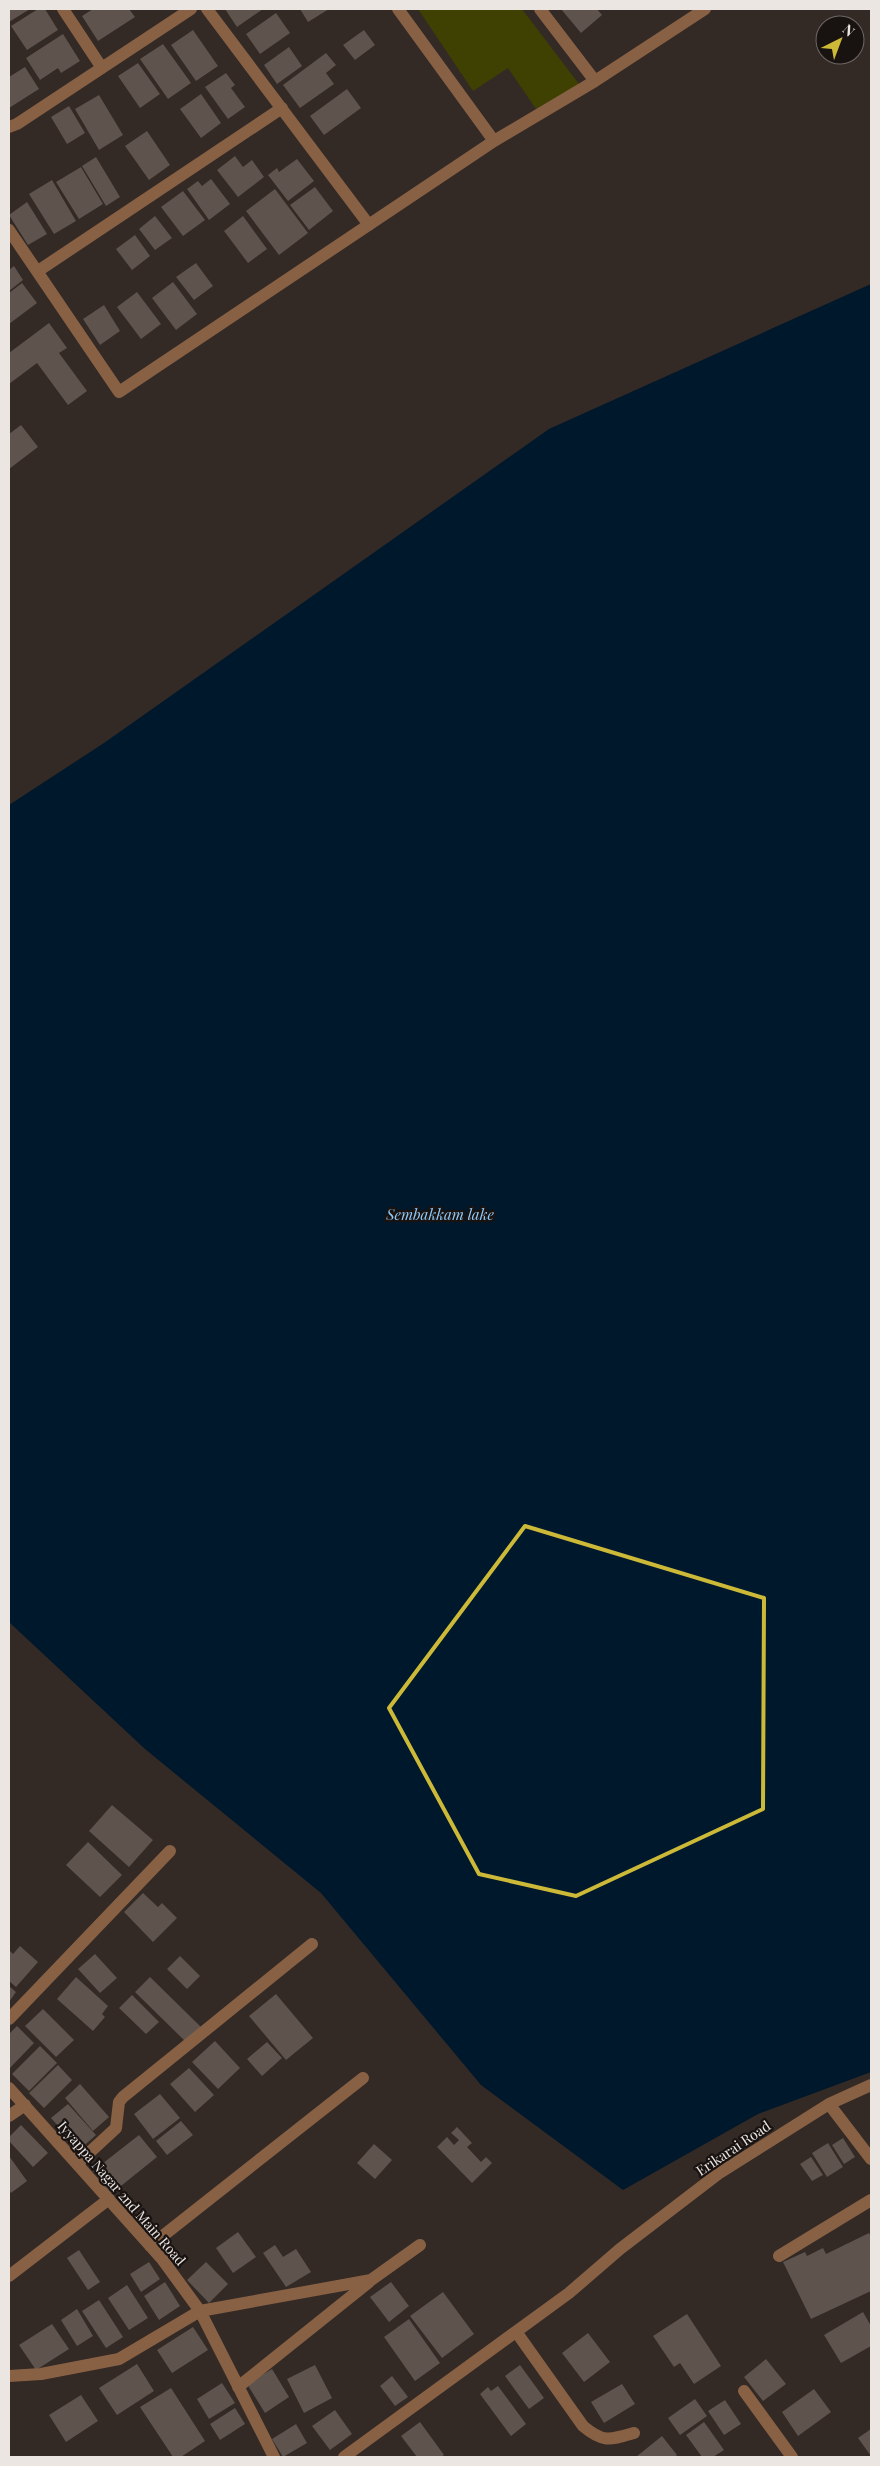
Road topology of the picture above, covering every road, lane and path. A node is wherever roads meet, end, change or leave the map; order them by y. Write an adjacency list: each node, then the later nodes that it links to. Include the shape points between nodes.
1 (63, 9): 7 (street)
2 (191, 9): 7 (street)
3 (207, 9): 9 (street)
4 (398, 9): 11 (street)
5 (540, 9): 8 (street)
6 (705, 9): 8 (street)
7 (102, 68): 10 (street)
8 (595, 81): 11 (street)
9 (282, 108): 12 (street); 14 (street)
10 (9, 127)
11 (494, 141): 12 (street)
12 (370, 225): 14 (street, via 119,392)
13 (9, 230): 14 (street)
14 (38, 271)
15 (170, 1851): 17 (street)
16 (312, 1944): 25 (street, via 123,2098 119,2102 116,2128)
17 (9, 2018)
18 (363, 2078): 29 (street)
19 (871, 2085): 21 (street, Erikarai Road)
20 (9, 2088): 22 (street, Iyyappa Nagar 2nd Main Road)
21 (829, 2104): 24 (street); 34 (street, Erikarai Road, via 718,2174 620,2249 570,2293)
22 (25, 2105): 23 (street); 25 (street, Iyyappa Nagar 2nd Main Road)
23 (9, 2116)
24 (871, 2159)
25 (77, 2164): 26 (street, Iyyappa Nagar 2nd Main Road)
26 (109, 2199): 29 (street, Iyyappa Nagar 2nd Main Road); 31 (street)
27 (871, 2200): 30 (street)
28 (420, 2245): 32 (street)
29 (150, 2246): 33 (street, Iyyappa Nagar 2nd Main Road)
30 (779, 2256)
31 (9, 2276)
32 (372, 2280): 33 (street); 36 (street)
33 (200, 2311): 35 (street, via 119,2359 41,2374); 36 (street, Iyyappa Nagar 2nd Main Road)
34 (516, 2332): 38 (street, via 583,2426 596,2436 611,2440); 40 (street, Erikarai Road)
35 (9, 2376)
36 (238, 2387): 39 (street, Iyyappa Nagar 2nd Main Road)
37 (744, 2391): 41 (street)
38 (634, 2433)
39 (274, 2457)
40 (344, 2457)
41 (792, 2457)

